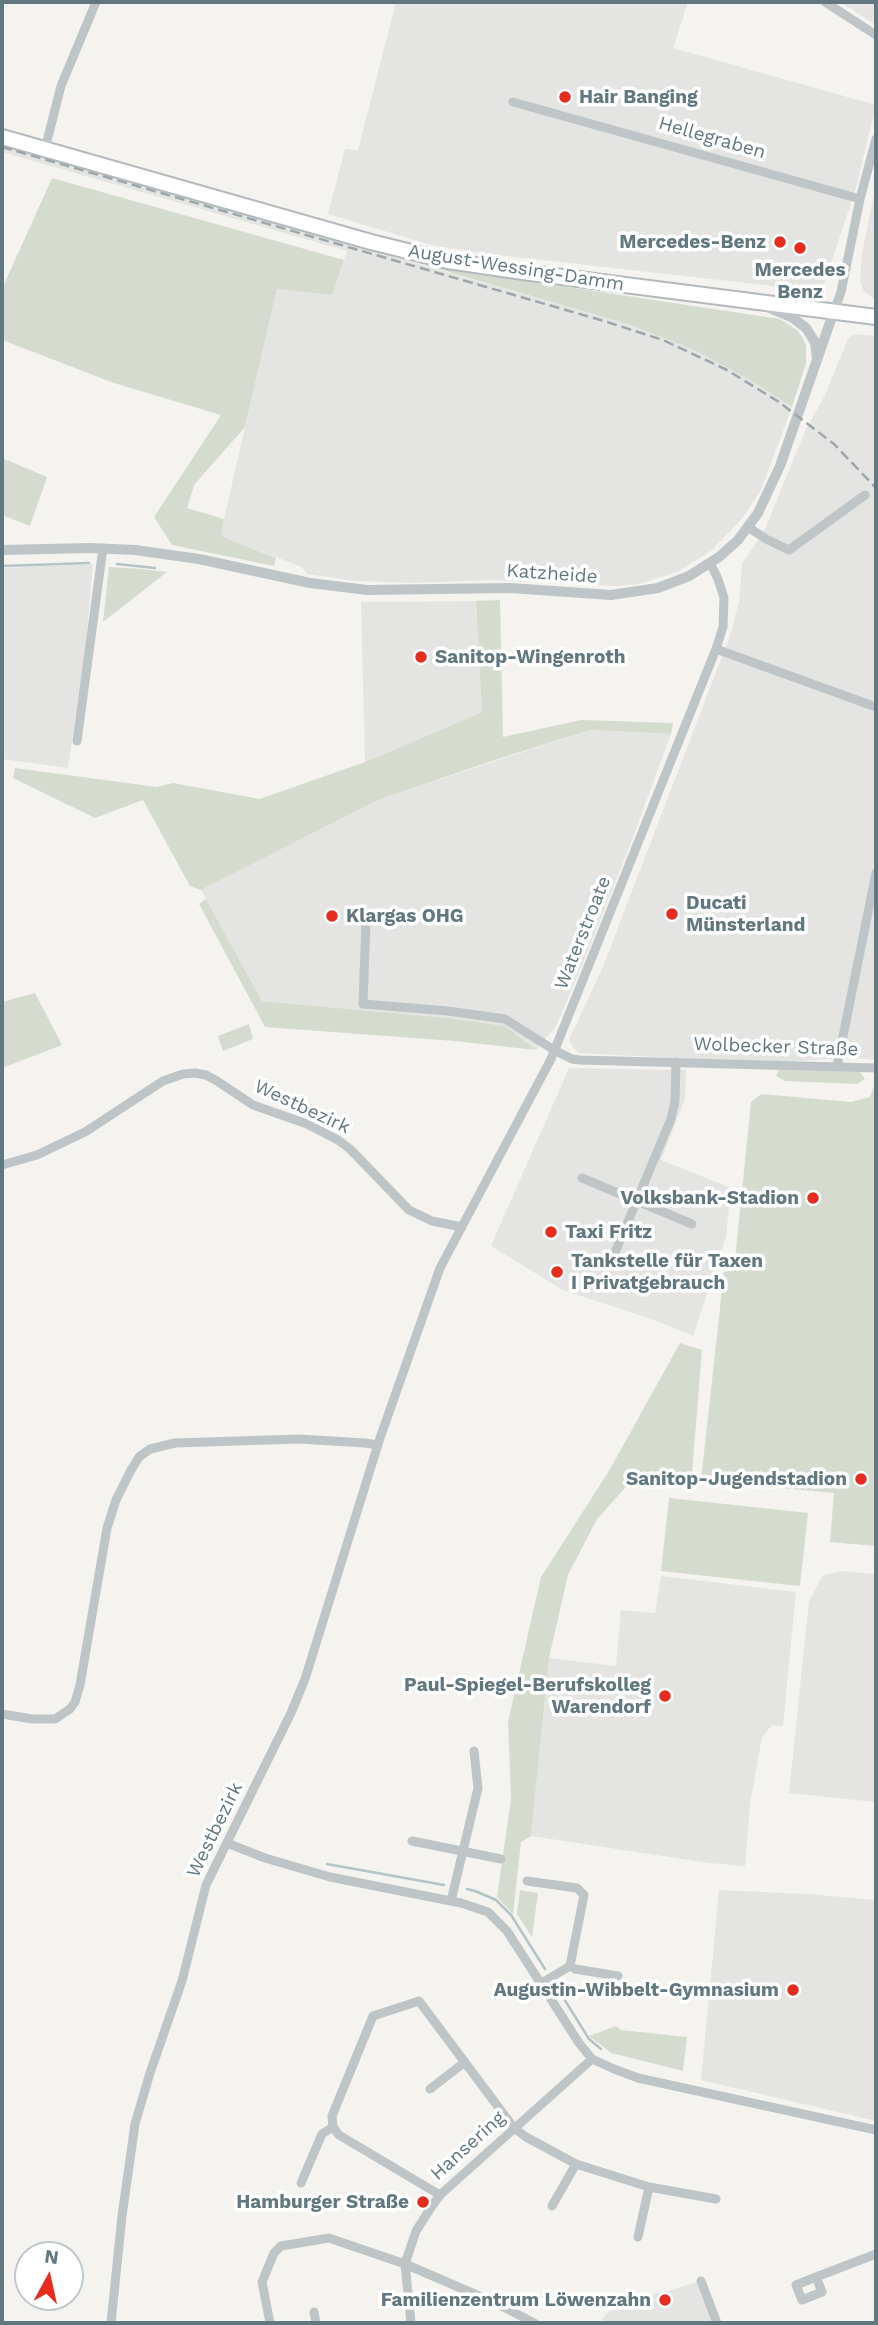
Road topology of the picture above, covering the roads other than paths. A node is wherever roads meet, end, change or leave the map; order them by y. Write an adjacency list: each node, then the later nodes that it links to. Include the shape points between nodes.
1 (96, 2): 7 (street, via 61,86)
2 (825, 2): 3 (street)
3 (876, 35)
4 (513, 102): 8 (street, Hellegraben)
5 (2, 136): 7 (main road, August-Wessing-Damm)
6 (876, 139): 8 (street)
7 (45, 149): 9 (main road, August-Wessing-Damm, via 409,253 505,270)
8 (860, 199): 10 (street)
9 (753, 301): 10 (main road, August-Wessing-Damm); 12 (street, via 806,328 815,342)
10 (834, 311): 11 (main road, August-Wessing-Damm); 12 (street, Katzheide)
11 (876, 317)
12 (817, 362): 14 (street, Katzheide, via 775,478)
13 (865, 495): 14 (street, via 789,550)
14 (748, 527): 17 (street, Katzheide)
15 (103, 548): 16 (street, Katzheide); 17 (street, Katzheide, via 175,555 310,583 383,590 510,588 621,594 666,586); 20 (street)
16 (2, 550)
17 (710, 564): 18 (street, Waterstroate, via 724,598 724,621)
18 (716, 649): 19 (street); 23 (street, Waterstroate)
19 (876, 708)
20 (77, 741)
21 (876, 873): 25 (street)
22 (366, 920): 23 (street, via 363,1004 505,1019)
23 (554, 1050): 24 (street, Wolbecker Straße, via 580,1060); 31 (street, Westbezirk)
24 (676, 1062): 25 (street, Wolbecker Straße); 29 (street, Wolbecker Straße, via 674,1108)
25 (837, 1066): 26 (street, Wolbecker Straße)
26 (876, 1068)
27 (2, 1165): 31 (street, Westbezirk, via 37,1155 85,1132 163,1081 195,1073 218,1081 253,1105 338,1140 410,1210 432,1221)
28 (582, 1178): 29 (street)
29 (636, 1202): 30 (street); 32 (street, Wolbecker Straße)
30 (692, 1224)
31 (462, 1227): 33 (street, Westbezirk, via 435,1280)
32 (611, 1262)
33 (378, 1446): 34 (street, via 287,1440 175,1443 150,1449 131,1470 107,1528 75,1702 55,1719); 37 (street, Westbezirk, via 305,1679)
34 (2, 1714)
35 (474, 1751): 38 (street, via 478,1788)
36 (412, 1841): 38 (street)
37 (228, 1843): 41 (street, via 330,1878); 64 (street, Westbezirk, via 206,1885 182,1981 135,2124)
38 (463, 1851): 39 (street); 41 (street)
39 (501, 1859)
40 (527, 1881): 42 (street, via 577,1888 584,1895)
41 (451, 1901): 44 (street, via 488,1912 507,1931)
42 (570, 1966): 43 (street); 44 (street)
43 (618, 1976)
44 (540, 1984): 45 (street)
45 (592, 2059): 49 (street, Hansering); 50 (street, via 638,2078)
46 (465, 2062): 47 (street); 48 (street, via 419,2001 373,2016 332,2116); 49 (street)
47 (430, 2089)
48 (333, 2127): 52 (street, via 322,2134); 54 (street, via 339,2135)
49 (514, 2128): 51 (street); 54 (street, Hansering)
50 (876, 2130)
51 (576, 2164): 53 (street); 56 (street)
52 (301, 2183)
53 (649, 2187): 55 (street); 57 (street)
54 (440, 2195): 59 (street, Hansering, via 415,2231)
55 (716, 2199)
56 (552, 2206)
57 (638, 2237)
58 (876, 2253): 60 (street)
59 (405, 2264): 63 (street, via 500,2305); 65 (street, via 329,2238 281,2246 262,2282); 67 (street, Hansering)
60 (816, 2277)
61 (701, 2281): 69 (street)
62 (314, 2312): 66 (street)
63 (520, 2320): 68 (street)
64 (111, 2323)
65 (270, 2323)
66 (316, 2323)
67 (411, 2323)
68 (534, 2323)
69 (717, 2323)

